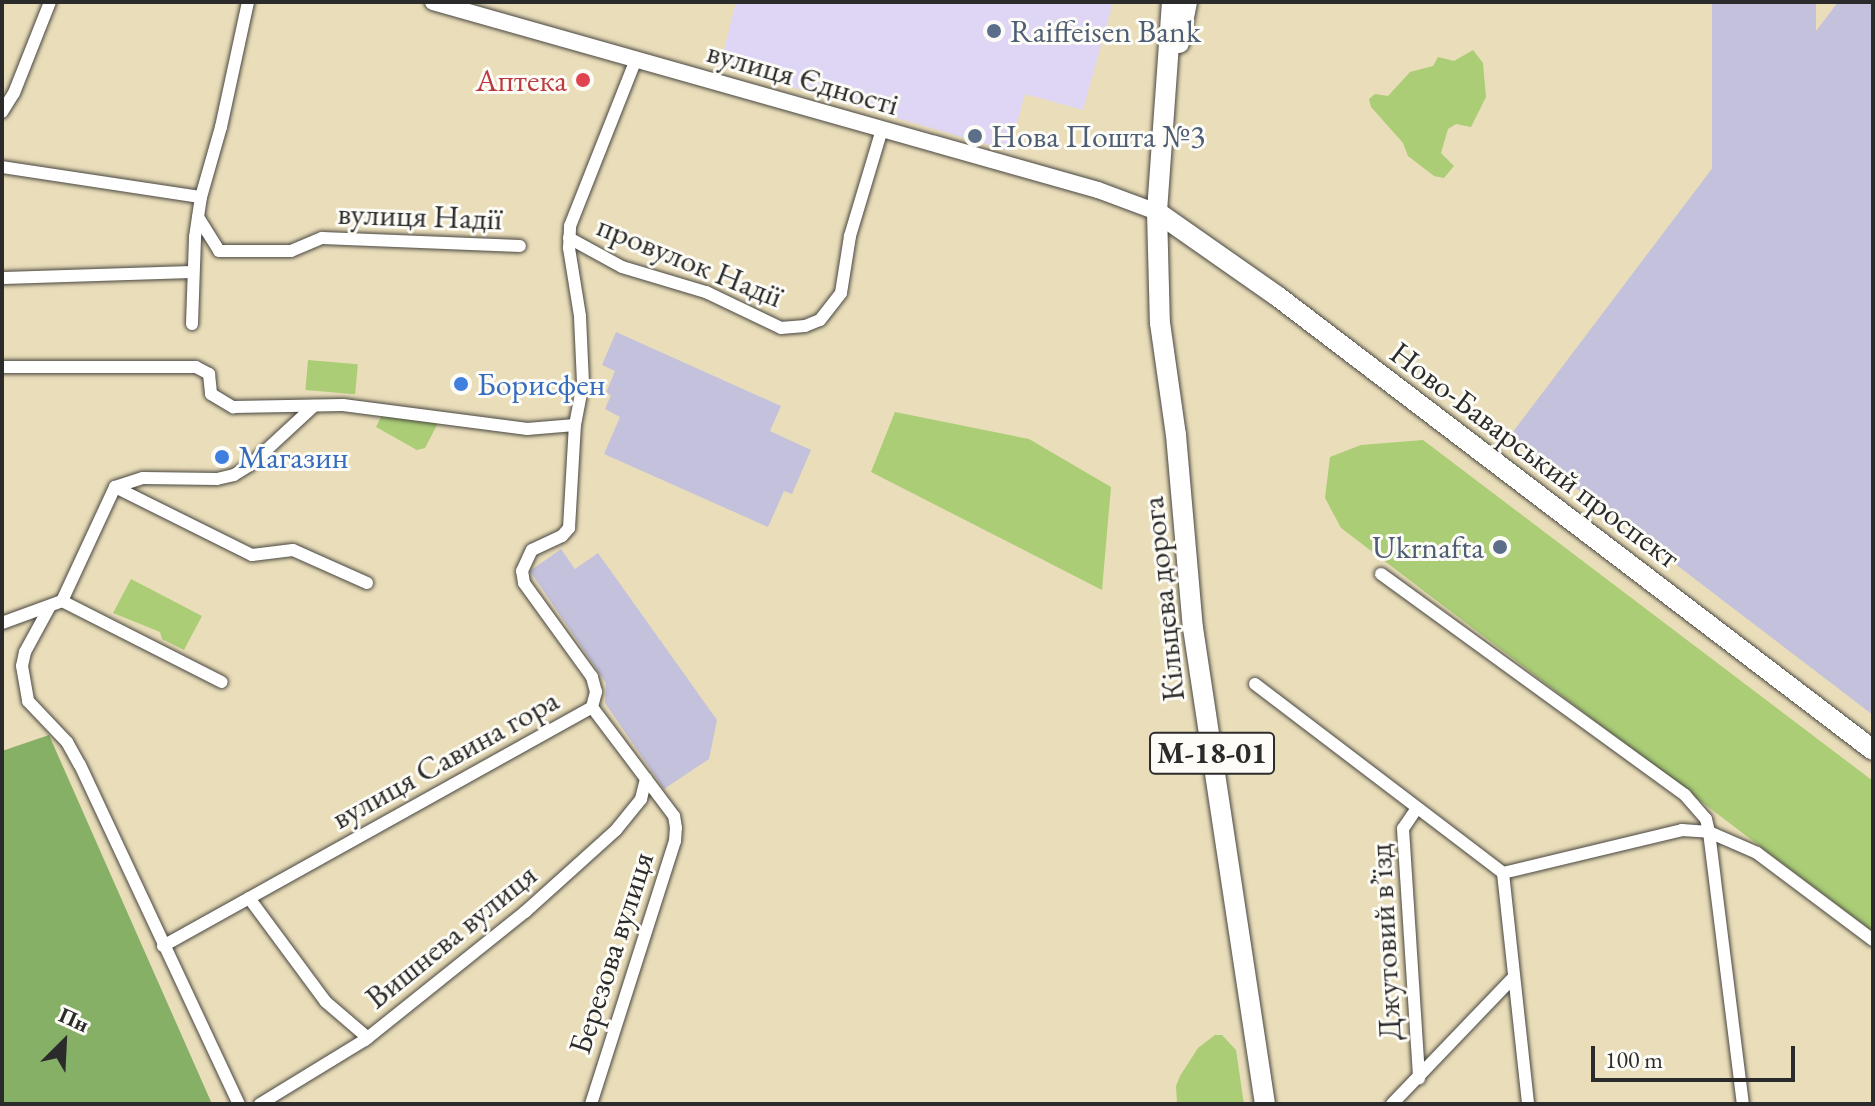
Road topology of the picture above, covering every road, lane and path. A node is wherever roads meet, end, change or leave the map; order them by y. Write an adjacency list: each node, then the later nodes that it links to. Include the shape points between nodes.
1 (50, 2): 8 (street)
2 (248, 2): 11 (street)
3 (433, 2): 6 (street, вулиця Єдності)
4 (1172, 2): 7 (main road, Кільцева дорога / М-18-01)
5 (1187, 2): 7 (main road, Кільцева дорога / М-18-01)
6 (636, 59): 9 (street, вулиця Єдності); 14 (street, вулиця Савина гора)
7 (1169, 86): 12 (main road, Кільцева дорога / М-18-01)
8 (2, 112)
9 (882, 129): 12 (street, вулиця Єдності, via 1098,190); 14 (street, провулок Надії, via 850,236 841,293 820,320 792,330 676,281 622,267)
10 (2, 167): 11 (street)
11 (201, 197): 13 (street)
12 (1157, 212): 31 (main road, Ново-Баварський проспект, via 1277,296); 45 (main road, Кільцева дорога / М-18-01, via 1160,323 1193,628)
13 (198, 217): 15 (street, вулиця Надії, via 219,251 291,251 322,238); 16 (street)
14 (569, 238): 21 (street, вулиця Савина гора, via 583,383)
15 (520, 246)
16 (193, 272): 17 (street); 18 (street)
17 (2, 278)
18 (192, 324)
19 (2, 367): 20 (street, via 196,367 209,374 211,394 224,404)
20 (314, 406): 21 (street, via 343,405 527,429); 22 (street, via 234,475 143,478)
21 (575, 425): 30 (street, вулиця Савина гора, via 569,528 532,550 522,571 524,583 592,677)
22 (115, 487): 24 (street, via 252,555 293,550); 25 (street)
23 (1381, 574): 34 (street, via 1685,795 1706,819)
24 (367, 583)
25 (62, 601): 26 (street); 28 (street)
26 (49, 608): 27 (street); 38 (street, via 25,652 28,701 67,742 80,765)
27 (2, 623)
28 (222, 682)
29 (1255, 684): 33 (street)
30 (592, 707): 32 (street); 36 (street, вулиця Савина гора)
31 (1873, 750)
32 (646, 779): 40 (street, Вишнева вулиця, via 641,799 616,830 525,912); 44 (street, Березова вулиця, via 674,816 675,841)
33 (1417, 808): 35 (street); 41 (street, Джутовий в’їзд, via 1403,829)
34 (1709, 832): 35 (street, via 1682,830); 37 (street, via 1757,853); 48 (street)
35 (1503, 873): 39 (street)
36 (249, 898): 38 (street, вулиця Савина гора); 40 (street, via 326,1002)
37 (1873, 940)
38 (163, 946): 42 (street)
39 (1512, 979): 41 (street); 47 (street)
40 (368, 1038): 43 (street, Вишнева вулиця)
41 (1419, 1078): 46 (street)
42 (239, 1104)
43 (260, 1104)
44 (591, 1104)
45 (1265, 1104)
46 (1392, 1104)
47 (1528, 1104)
48 (1743, 1104)

